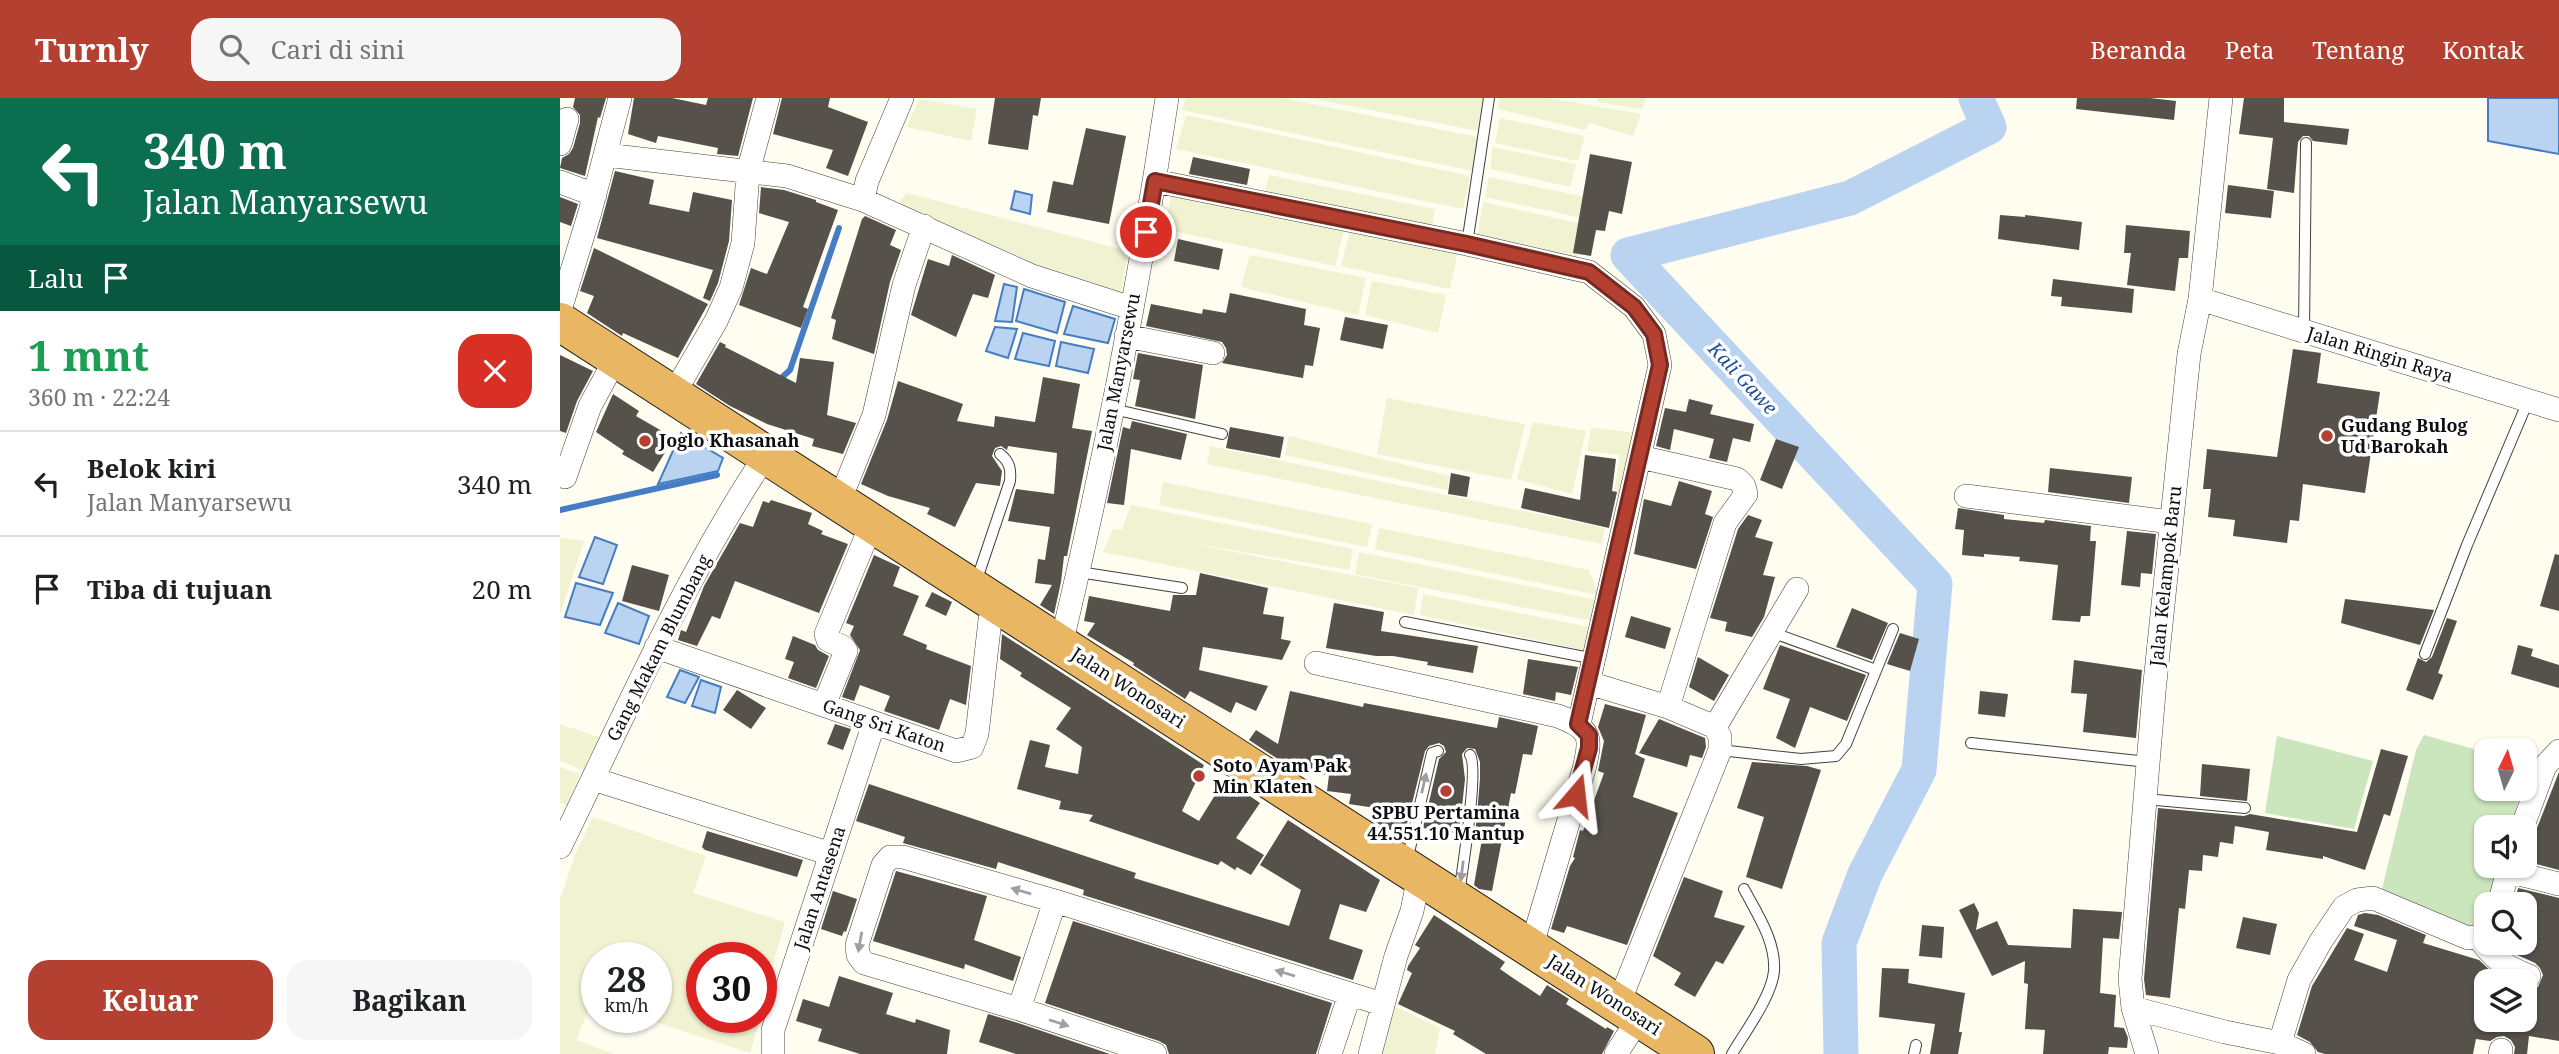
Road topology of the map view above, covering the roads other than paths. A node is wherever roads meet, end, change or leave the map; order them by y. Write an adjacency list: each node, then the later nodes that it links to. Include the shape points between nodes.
1 (620, 98): 10 (street)
2 (768, 98): 11 (street)
3 (902, 98): 15 (street, via 867,181)
4 (1167, 98): 12 (street, Jalan Manyarsewu)
5 (1489, 98): 17 (lane)
6 (2221, 98): 18 (street, Jalan Kelampok Baru)
7 (567, 119): 9 (street)
8 (2306, 143): 22 (lane)
9 (560, 144)
10 (606, 155): 11 (street); 14 (street)
11 (748, 172): 15 (street, via 787,176); 26 (street, via 743,243 731,288)
12 (1155, 181): 17 (street); 19 (street, Jalan Manyarsewu)
13 (560, 182): 14 (street)
14 (595, 195): 20 (street)
15 (854, 198): 16 (street)
16 (924, 226): 19 (street, via 1032,276); 36 (street, via 904,285 874,415)
17 (1467, 244): 33 (street, via 1589,272 1634,307 1654,334 1660,365)
18 (2200, 299): 22 (street, Jalan Ringin Raya); 37 (street, Jalan Kelampok Baru, via 2189,354)
19 (1131, 308): 23 (street, Jalan Manyarsewu)
20 (560, 310)
21 (560, 322): 25 (highway, Jalan Wonosari)
22 (2304, 331): 27 (street, Jalan Ringin Raya)
23 (1126, 336): 24 (street); 28 (street, Jalan Manyarsewu)
24 (1213, 354)
25 (616, 358): 26 (highway, Jalan Wonosari); 34 (street, via 590,406)
26 (673, 395): 31 (highway, Jalan Wonosari)
27 (2528, 401): 29 (street, Jalan Ringin Raya); 48 (lane)
28 (1113, 409): 30 (lane); 39 (street, Jalan Manyarsewu)
29 (2559, 410)
30 (1222, 434)
31 (751, 445): 36 (highway, Jalan Wonosari); 47 (street, Gang Makam Blumbang, via 744,487)
32 (1000, 454): 42 (lane, via 1011,469 1010,481)
33 (1640, 457): 49 (street); 54 (street, via 1737,479 1746,494 1725,523)
34 (565, 477)
35 (1966, 496): 37 (street)
36 (839, 502): 38 (highway, Jalan Wonosari)
37 (2171, 522): 63 (street, Jalan Kelampok Baru)
38 (872, 523): 42 (highway, Jalan Wonosari); 53 (street, via 826,634 846,651)
39 (1079, 572): 40 (lane); 46 (street, Jalan Manyarsewu)
40 (1182, 588)
41 (1797, 589): 45 (street)
42 (984, 595): 46 (highway, Jalan Wonosari); 55 (street, Gang Sri Katon, via 990,620 972,747 956,751)
43 (1405, 622): 49 (lane)
44 (1893, 629): 51 (lane)
45 (1771, 632): 51 (lane); 57 (street)
46 (1061, 645): 70 (highway, Jalan Wonosari)
47 (656, 647): 53 (street, Gang Sri Katon); 64 (street, Gang Makam Blumbang)
48 (2426, 654)
49 (1595, 659): 52 (street)
50 (1316, 663): 56 (street)
51 (1876, 670): 59 (lane, via 1846,744 1836,756 1801,759)
52 (1589, 683): 54 (street); 56 (street)
53 (824, 705): 55 (street, Gang Sri Katon)
54 (1668, 707): 57 (street)
55 (874, 723): 69 (street, Jalan Antasena)
56 (1578, 724): 77 (street, via 1589,735 1587,759)
57 (1715, 727): 59 (street)
58 (1971, 743): 63 (lane)
59 (1720, 750): 84 (street)
60 (1438, 751): 70 (lane, one-way to 60, via 1425,777 1432,753)
61 (2559, 751): 67 (street, via 2545,766)
62 (1470, 755): 75 (lane, one-way to 75, via 1471,796)
63 (2148, 762): 65 (street, Jalan Kelampok Baru)
64 (593, 779): 68 (street, Gang Makam Blumbang); 69 (street)
65 (2145, 799): 66 (lane); 82 (street, Jalan Kelampok Baru, via 2130,979)
66 (2245, 807)
67 (2527, 815)
68 (560, 846)
69 (831, 854): 86 (street, Jalan Antasena, via 774,1030)
70 (1413, 872): 75 (highway, Jalan Wonosari); 81 (street, via 1412,911)
71 (2537, 878): 72 (street)
72 (2559, 884)
73 (1744, 889): 92 (lane, via 1765,928 1774,971)
74 (1055, 901): 80 (street, one-way to 74); 83 (street); 83 (street, one-way to 83, via 903,856 890,857 883,865 857,944 864,963)
75 (1458, 901): 77 (highway, Jalan Wonosari)
76 (2474, 937): 85 (street, via 2372,898 2344,907 2299,980)
77 (1531, 948): 84 (highway, Jalan Wonosari)
78 (2493, 955): 79 (street)
79 (2512, 969)
80 (1350, 994): 81 (street); 88 (street)
81 (1382, 1004): 89 (street)
82 (2133, 1008): 85 (street); 93 (street, Jalan Kelampok Baru)
83 (1019, 1009): 87 (street, one-way to 87)
84 (1629, 1011): 90 (street); 91 (highway, Jalan Wonosari)
85 (2280, 1042): 94 (street)
86 (773, 1054)
87 (1155, 1054)
88 (1330, 1054)
89 (1370, 1054)
90 (1616, 1054)
91 (1695, 1054)
92 (1732, 1054)
93 (2147, 1054)
94 (2304, 1054)

